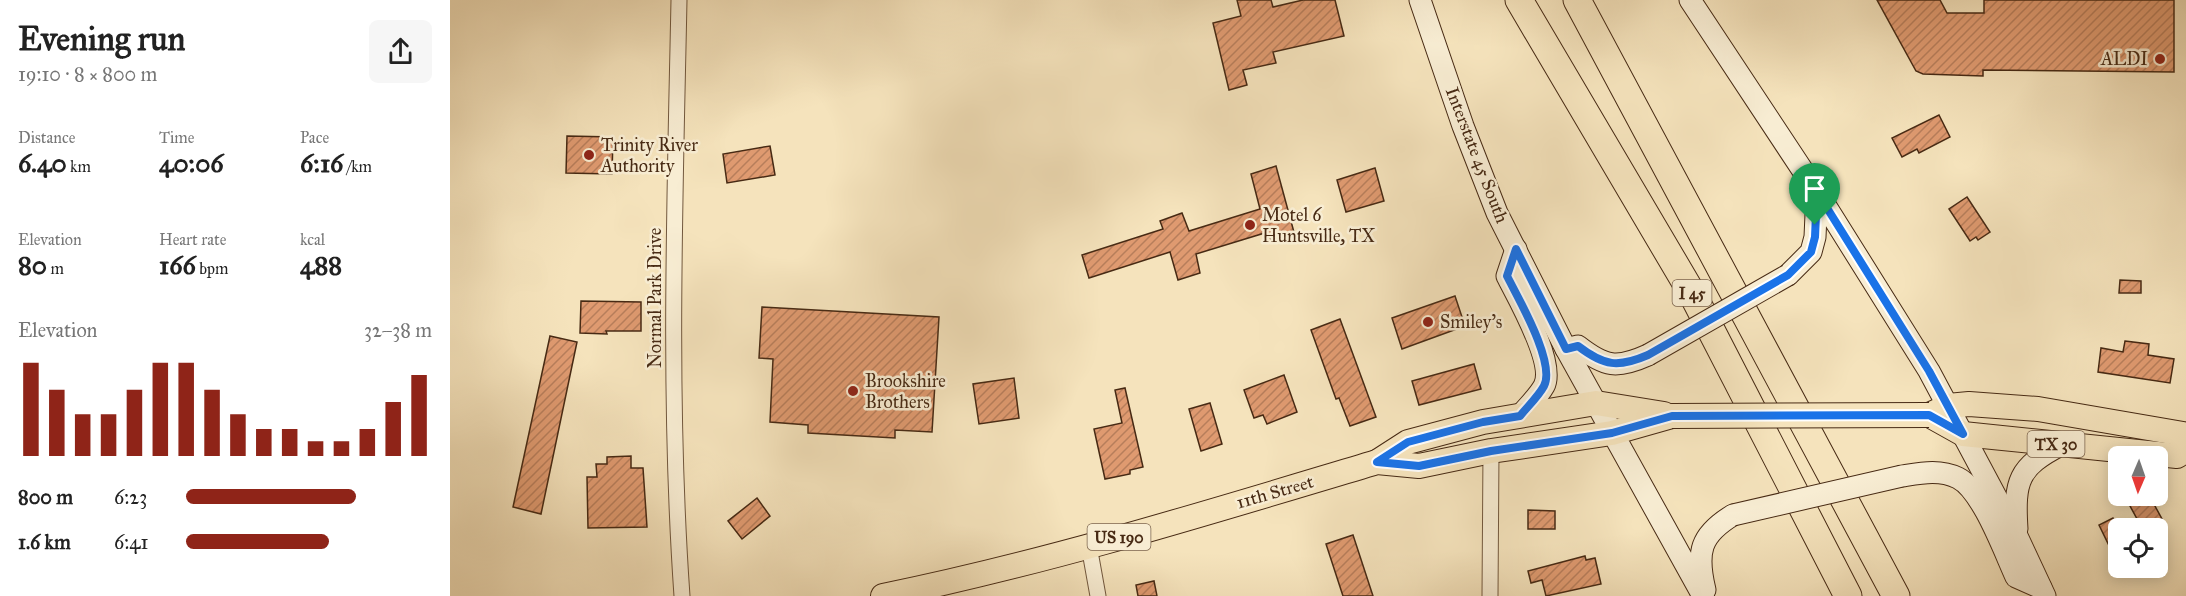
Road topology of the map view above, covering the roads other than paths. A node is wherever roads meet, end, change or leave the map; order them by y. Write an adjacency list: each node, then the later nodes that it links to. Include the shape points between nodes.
1 (679, 0): 24 (street, Normal Park Drive, via 673,316)
2 (1420, 0): 7 (main road, Interstate 45 South, via 1467,136 1497,213)
3 (1519, 0): 29 (highway, I 45, via 1693,295)
4 (1577, 0): 30 (highway, I 45)
5 (1690, 0): 6 (main road)
6 (1817, 192): 8 (main road, bridge, via 1811,252 1788,275 1629,363 1595,360 1578,346); 10 (main road, via 1923,361)
7 (1516, 249): 8 (main road, Interstate 45 South); 11 (main road, via 1507,276 1544,356 1546,379)
8 (1566, 349): 9 (main road, Interstate 45 South)
9 (1596, 403): 11 (main road, 11th Street / US 190); 12 (main road, 11th Street / US 190); 14 (main road, Interstate 45 South)
10 (1939, 411): 12 (main road, 11th Street / US 190, bridge); 15 (main road, TX 30); 16 (main road, TX 30, via 1969,404 2038,409)
11 (1520, 416): 13 (main road, 11th Street / US 190)
12 (1672, 416): 14 (main road, 11th Street)
13 (1446, 432): 20 (main road, 11th Street / US 190, via 1408,442); 20 (main road, via 1442,445)
14 (1612, 433): 19 (main road, 11th Street / US 190); 28 (main road, Interstate 45 South)
15 (1963, 434): 17 (main road, TX 30); 21 (main road)
16 (2186, 437)
17 (2061, 445): 18 (main road, TX 30, via 2177,456); 21 (main road, via 2040,456 2022,474 2017,490)
18 (2186, 450)
19 (1491, 451): 20 (main road, 11th Street / US 190, via 1419,466); 27 (street)
20 (1377, 462): 22 (main road, 11th Street / US 190)
21 (2017, 536): 23 (main road)
22 (1089, 546): 25 (main road, 11th Street / US 190); 26 (street)
23 (2043, 592): 28 (main road, bridge, via 2016,577 1971,487 1957,477 1925,472 1733,515 1716,525 1706,538 1701,556)
24 (682, 596)
25 (883, 596)
26 (1098, 596)
27 (1491, 596)
28 (1705, 596)
29 (1848, 596)
30 (1896, 596)

